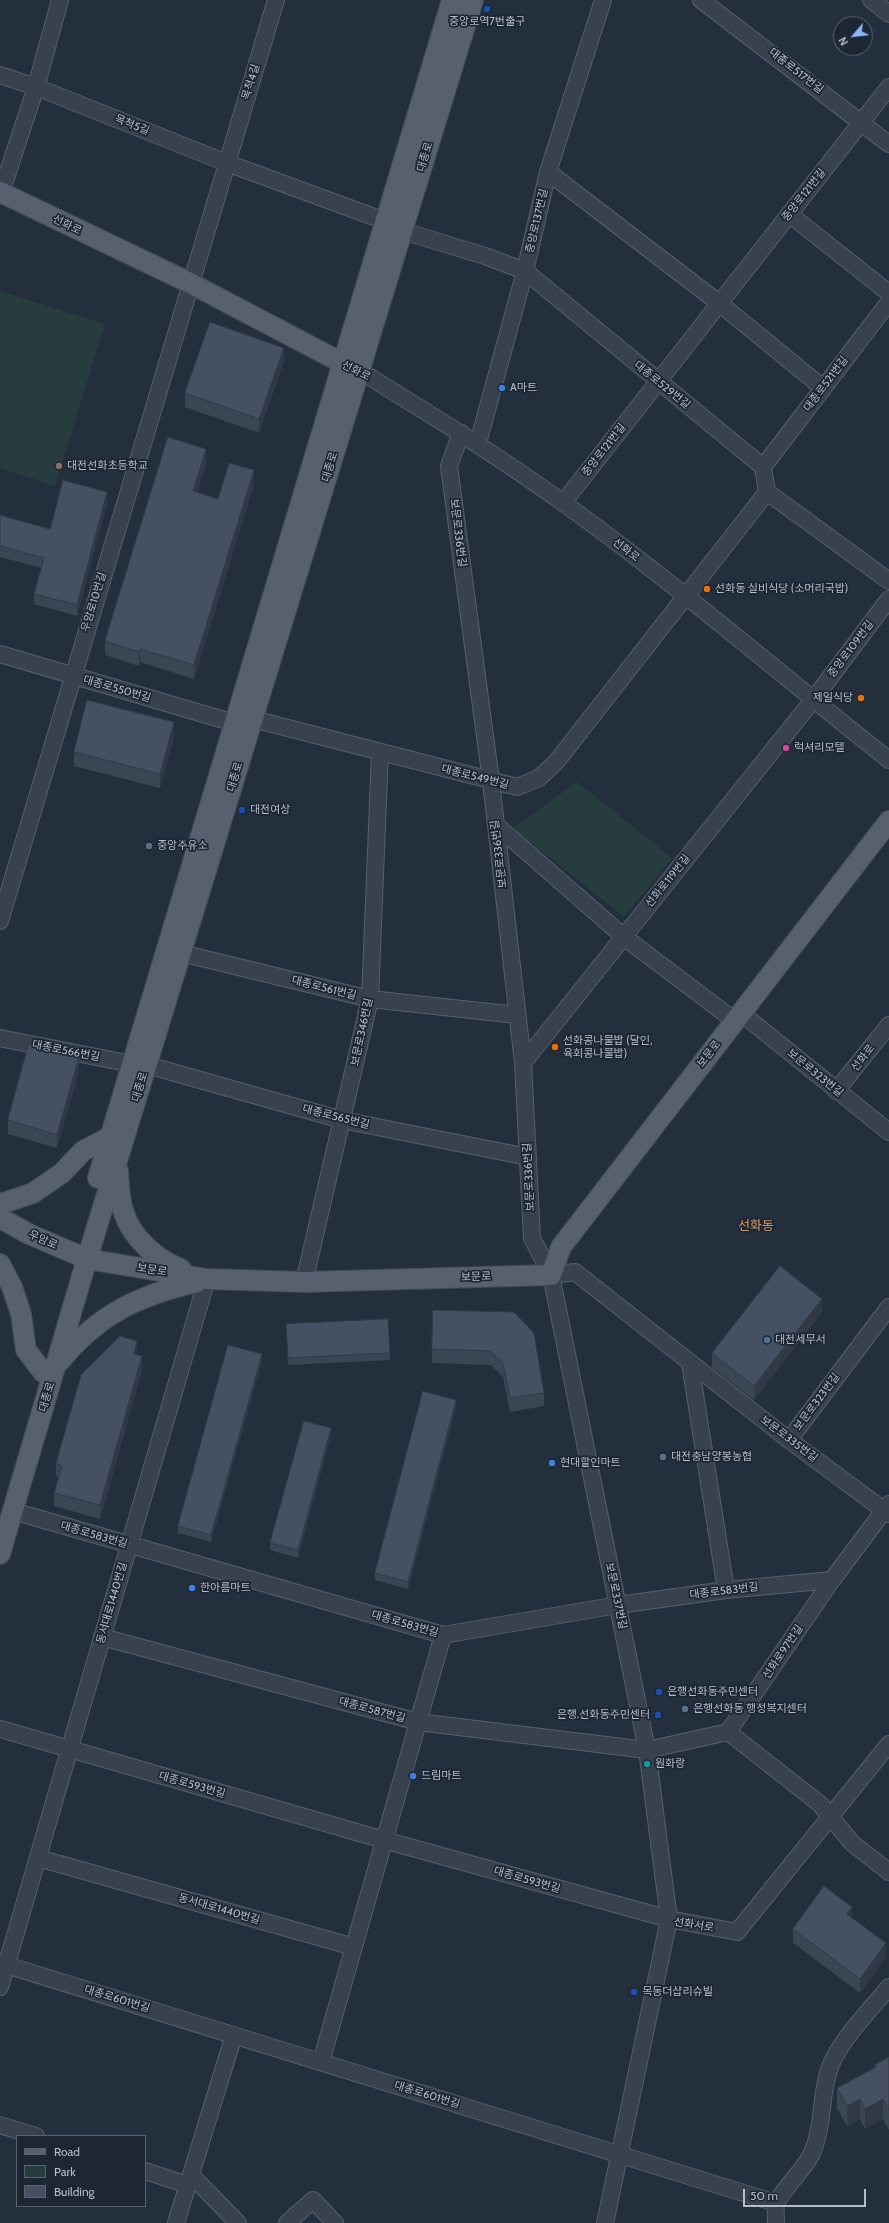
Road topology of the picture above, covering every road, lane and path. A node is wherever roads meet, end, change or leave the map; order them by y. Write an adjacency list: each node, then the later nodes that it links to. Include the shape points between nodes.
1 (60, 0): 10 (street)
2 (276, 0): 14 (street, 목척4길)
3 (452, 0): 18 (main road, 대종로)
4 (473, 0): 19 (main road, 대종로)
5 (603, 0): 15 (street, 중앙로137번길)
6 (703, 0): 12 (street, 대종로517번길)
7 (871, 0): 8 (street)
8 (889, 14)
9 (0, 76): 10 (street, 목척5길)
10 (36, 87): 14 (street, 목척5길); 16 (street)
11 (889, 87): 12 (street, 중앙로121번길)
12 (861, 122): 13 (street, 대종로517번길); 17 (street, 중앙로121번길)
13 (889, 144)
14 (227, 163): 18 (street); 21 (street, 목척4길)
15 (548, 172): 20 (street, 중앙로137번길); 24 (street)
16 (1, 193): 21 (main road, 선화로)
17 (789, 214): 22 (street); 24 (street, 중앙로121번길)
18 (385, 221): 25 (main road, 대종로)
19 (403, 231): 20 (street, 대종로529번길, via 486,256); 26 (main road, 대종로)
20 (525, 271): 27 (street, 대종로529번길); 30 (street, 중앙로137번길)
21 (190, 283): 25 (main road, 선화로); 38 (street, 우암로10번길)
22 (889, 293)
23 (889, 302): 28 (street, 대종로521번길)
24 (719, 303): 27 (street, 중앙로121번길); 28 (street)
25 (341, 364): 26 (main road, 선화로); 40 (main road, 대종로)
26 (360, 371): 29 (street, 선화로); 40 (main road, 대종로)
27 (658, 381): 31 (street, 대종로529번길); 33 (street, 중앙로121번길)
28 (823, 388): 31 (street, 대종로521번길)
29 (461, 433): 30 (street, 선화로); 43 (street, 보문로336번길, via 449,466)
30 (478, 443): 33 (street, 선화로)
31 (763, 467): 32 (street)
32 (767, 492): 34 (street); 35 (street)
33 (563, 502): 35 (street, 선화로)
34 (889, 581)
35 (685, 596): 39 (street, 선화로); 43 (street, 대종로549번길, via 557,761 539,778 517,787)
36 (889, 599): 39 (street, 중앙로109번길)
37 (0, 654): 38 (street, 대종로550번길)
38 (72, 676): 40 (street, 대종로550번길); 46 (street, 우암로10번길)
39 (813, 700): 42 (street, 선화로); 47 (street, 선화로119번길)
40 (243, 721): 41 (street, 대종로549번길); 48 (main road, 대종로); 55 (main road, 대종로)
41 (380, 752): 43 (street, 대종로549번길); 49 (street, 보문로346번길)
42 (889, 760)
43 (491, 782): 45 (street, 보문로336번길)
44 (889, 821): 51 (main road, 보문로)
45 (496, 825): 47 (street); 50 (street, 보문로336번길)
46 (0, 921)
47 (624, 937): 51 (street); 54 (street, 선화로119번길)
48 (181, 953): 49 (street, 대종로561번길); 55 (main road, 대종로)
49 (370, 999): 50 (street, 대종로561번길); 57 (street, 보문로346번길)
50 (518, 1015): 54 (street, 보문로336번길)
51 (738, 1017): 56 (street, 보문로323번길); 66 (main road, 보문로, via 561,1247)
52 (889, 1025): 56 (street, 선화로)
53 (0, 1038): 55 (street, 대종로566번길)
54 (523, 1063): 60 (street, 보문로336번길)
55 (140, 1064): 57 (street, 대종로565번길); 59 (main road, 대종로); 61 (main road, 대종로)
56 (836, 1091): 58 (street, 보문로323번길)
57 (342, 1120): 60 (street, 대종로565번길); 68 (street, 보문로346번길)
58 (889, 1132)
59 (110, 1137): 62 (main road, via 83,1151 62,1173 33,1193); 64 (main road, 대종로)
60 (528, 1157): 66 (street, 보문로336번길, via 532,1238)
61 (117, 1162): 64 (main road, 대종로); 67 (main road, via 124,1214 141,1242 167,1264)
62 (0, 1204)
63 (0, 1218): 64 (main road, 우암로)
64 (81, 1257): 67 (main road, 보문로); 71 (main road, 대종로)
65 (0, 1264): 71 (main road, via 12,1286 21,1314 26,1350)
66 (550, 1275): 68 (main road, 보문로); 70 (street, 보문로335번길, via 575,1272); 79 (street, 보문로337번길)
67 (207, 1279): 68 (main road, 보문로); 71 (main road, via 165,1289 127,1304 89,1331); 75 (street, 동서대로1440번길)
68 (304, 1282)
69 (889, 1307): 72 (street, 보문로323번길)
70 (690, 1363): 72 (street, 보문로335번길); 78 (street)
71 (49, 1369): 74 (main road, 대종로)
72 (789, 1440): 73 (street, 보문로335번길)
73 (887, 1510): 77 (street, 선화로97번길)
74 (4, 1511): 75 (street, 대종로583번길); 76 (main road, 대종로)
75 (129, 1545): 80 (street, 대종로583번길); 81 (street, 동서대로1440번길)
76 (0, 1554)
77 (832, 1580): 78 (street, 대종로583번길); 84 (street, 선화로97번길)
78 (726, 1590): 79 (street, 대종로583번길)
79 (618, 1605): 80 (street, 대종로583번길); 87 (street, 보문로337번길)
80 (443, 1635): 82 (street)
81 (102, 1637): 82 (street, 대종로587번길); 86 (street, 동서대로1440번길)
82 (418, 1722): 87 (street, 대종로587번길); 89 (street)
83 (0, 1729): 86 (street, 대종로593번길)
84 (728, 1732): 87 (street, 대종로587번길); 88 (street, via 820,1804)
85 (889, 1744): 88 (street, 선화서로)
86 (69, 1749): 89 (street, 대종로593번길); 90 (street, 동서대로1440번길)
87 (648, 1750): 92 (street, 보문로337번길)
88 (830, 1817): 91 (street, via 852,1843); 92 (street, 선화서로, via 737,1932)
89 (384, 1840): 92 (street, 대종로593번길); 93 (street)
90 (38, 1858): 93 (street, 동서대로1440번길); 94 (street, 동서대로1440번길)
91 (889, 1872)
92 (669, 1919): 101 (street, 선화서로)
93 (354, 1947): 98 (street)
94 (3, 1964): 95 (street, 동서대로1440번길); 97 (street, 대종로601번길)
95 (0, 1987)
96 (889, 1987): 104 (street, via 832,2062 823,2097 819,2129 811,2154)
97 (234, 2035): 98 (street, 대종로601번길); 103 (street)
98 (321, 2062): 101 (street, 대종로601번길)
99 (0, 2125): 100 (street)
100 (33, 2135)
101 (621, 2155): 104 (street, 대종로601번길); 109 (street, 선화서로)
102 (146, 2171): 103 (street)
103 (189, 2180): 105 (street); 106 (street)
104 (776, 2203): 110 (street)
105 (176, 2223)
106 (238, 2223)
107 (287, 2223): 108 (street, via 313,2200)
108 (335, 2223)
109 (606, 2223)
110 (776, 2223)

